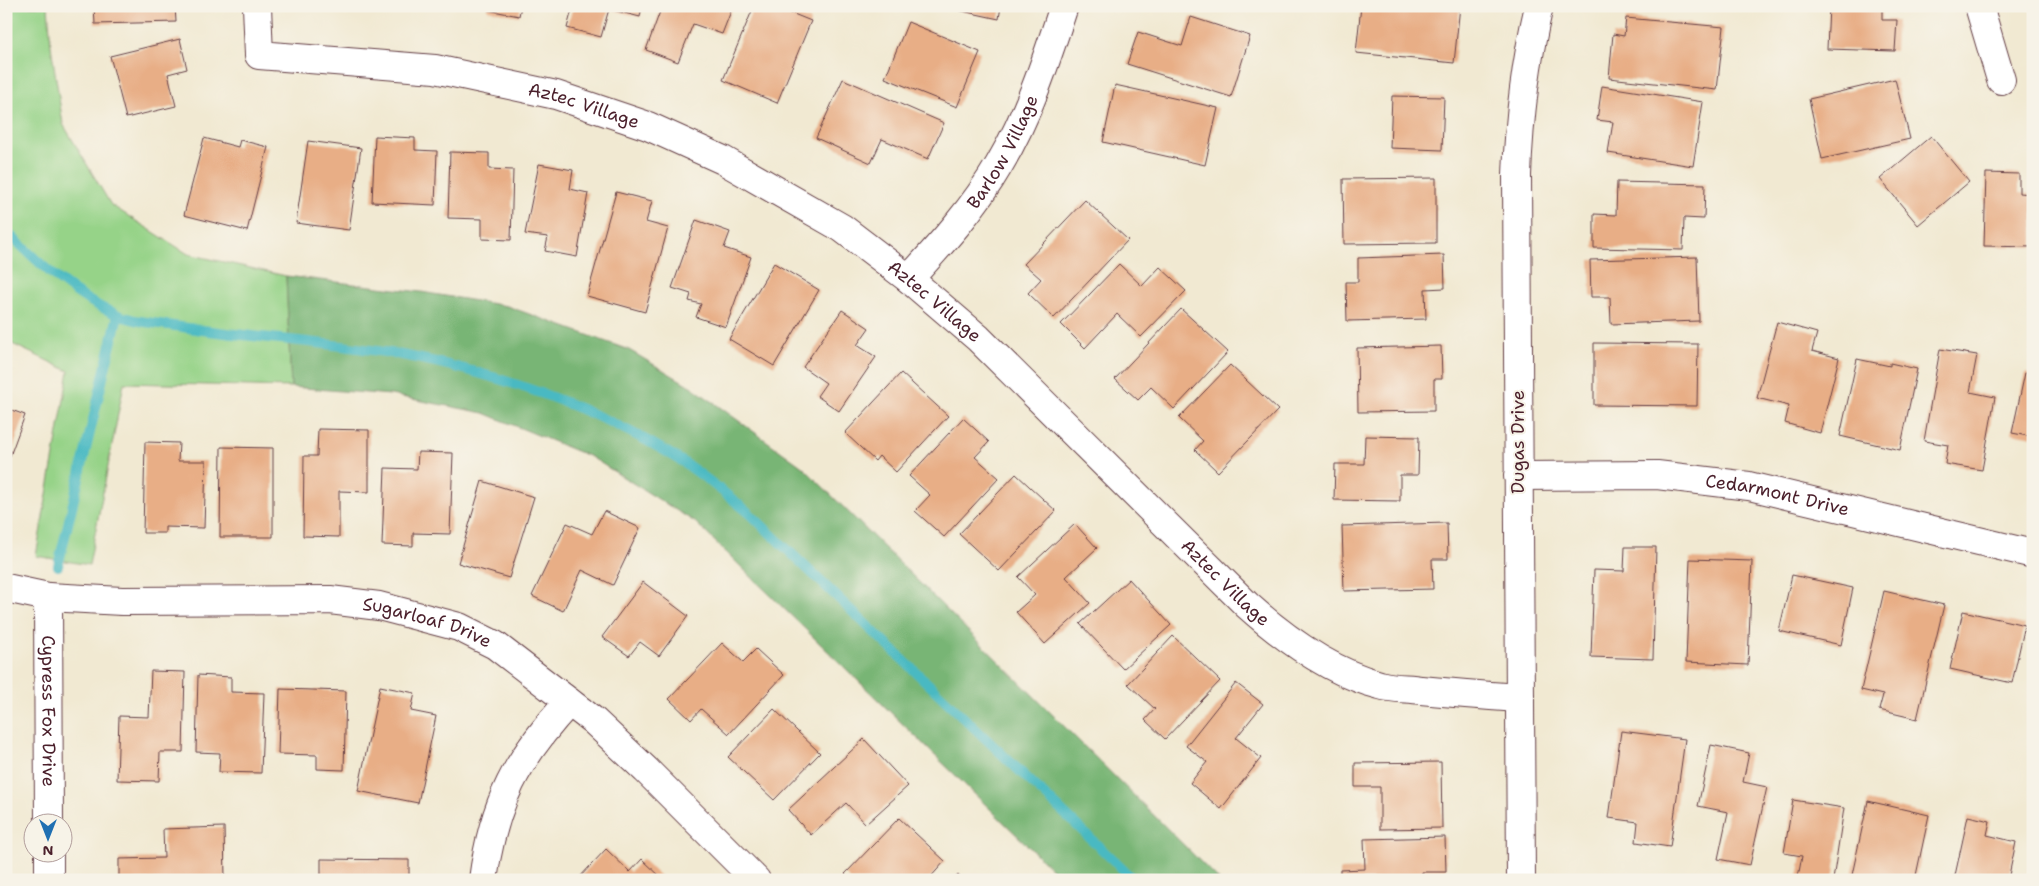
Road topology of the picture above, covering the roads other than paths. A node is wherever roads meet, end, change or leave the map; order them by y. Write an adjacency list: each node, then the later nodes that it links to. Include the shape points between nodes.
1 (257, 6): 6 (street, Aztec Village, via 259,55 435,69 556,95 639,123 723,160 842,228)
2 (1064, 6): 6 (street, Barlow Village, via 1024,117 999,165 969,211)
3 (1540, 6): 7 (street, Dugas Drive, via 1528,60 1518,150)
4 (1980, 6): 5 (street)
5 (2001, 80)
6 (909, 279): 11 (street, Aztec Village, via 978,338 1271,626 1326,663 1381,686)
7 (1518, 476): 8 (street, Cedarmont Drive, via 1657,475 1749,486); 11 (street, Dugas Drive)
8 (2033, 554)
9 (6, 588): 10 (street, Sugarloaf Drive)
10 (48, 597): 12 (street, Sugarloaf Drive, via 177,602 330,600 379,606 459,627 495,645); 13 (street, Cypress Fox Drive)
11 (1520, 698): 18 (street, Dugas Drive)
12 (569, 702): 16 (street, via 538,736 510,782 495,821); 17 (street, Sugarloaf Drive, via 646,770)
13 (49, 814)
14 (49, 864): 15 (street)
15 (49, 880)
16 (483, 880)
17 (756, 880)
18 (1520, 880)

